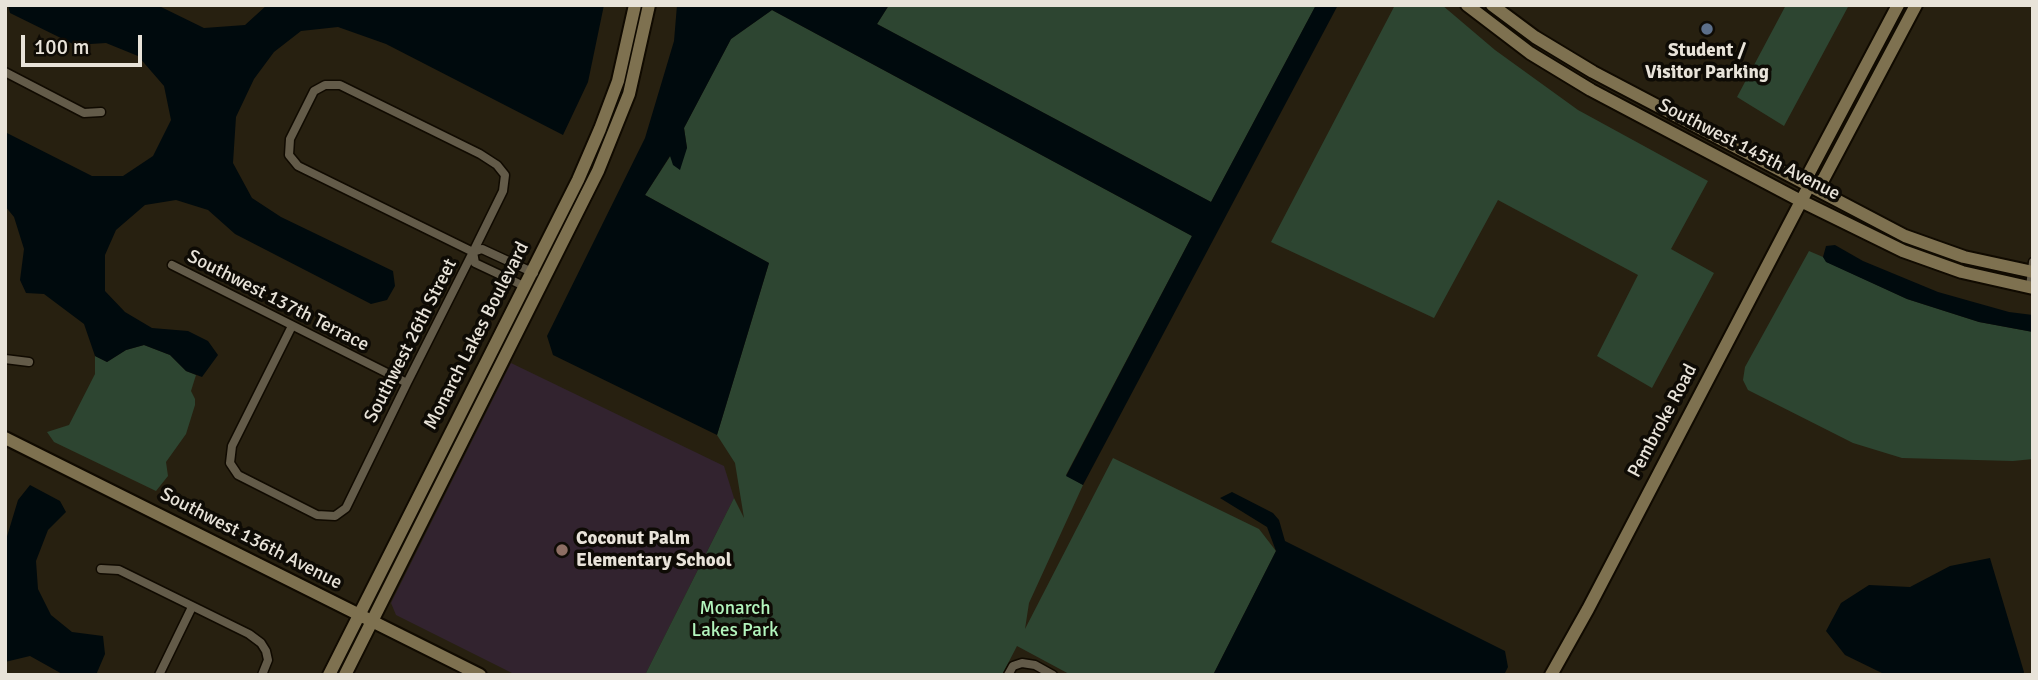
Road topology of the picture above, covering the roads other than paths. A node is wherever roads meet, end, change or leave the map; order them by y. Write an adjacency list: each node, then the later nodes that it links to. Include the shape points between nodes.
1 (635, 5): 8 (street, Monarch Lakes Boulevard)
2 (649, 5): 11 (street, Monarch Lakes Boulevard, via 629,94)
3 (1467, 5): 12 (street, Southwest 145th Avenue, via 1530,53 1591,90)
4 (1492, 5): 10 (street, Southwest 145th Avenue, via 1593,72)
5 (1898, 5): 10 (street, Pembroke Road, via 1809,173)
6 (1916, 5): 10 (street, Pembroke Road, via 1823,180)
7 (5, 72): 9 (street, via 84,113)
8 (607, 110): 11 (street, via 614,116 586,182); 18 (street, Monarch Lakes Boulevard, via 578,180)
9 (101, 112)
10 (1809, 186): 12 (street, Pembroke Road); 19 (street, Southwest 145th Avenue, via 1905,236 1965,257)
11 (583, 201): 20 (street, Monarch Lakes Boulevard)
12 (1801, 201): 22 (street, Southwest 145th Avenue, via 1903,251 1962,272); 40 (street, Pembroke Road)
13 (473, 252): 13 (street, Southwest 26th Street, via 298,166 289,155 290,139 314,91 340,85 497,165 505,175 503,191); 14 (street, via 482,249); 17 (street, via 475,263); 27 (street, Southwest 26th Street)
14 (493, 254): 17 (street); 18 (street)
15 (2033, 262): 19 (street)
16 (172, 265): 24 (street, Southwest 137th Terrace)
17 (485, 268): 21 (street)
18 (530, 271): 20 (street); 21 (street, Monarch Lakes Boulevard)
19 (2032, 272): 22 (street)
20 (544, 278): 23 (street, Monarch Lakes Boulevard)
21 (523, 286): 23 (street); 31 (street, Monarch Lakes Boulevard)
22 (2032, 288)
23 (537, 293): 32 (street, Monarch Lakes Boulevard)
24 (292, 326): 27 (street, Southwest 137th Terrace); 27 (street, Southwest 26th Street, via 232,446 230,463 237,475 317,515 335,516 346,508)
25 (5, 359): 26 (street)
26 (29, 362)
27 (407, 383)
28 (5, 438): 31 (street, Southwest 136th Avenue)
29 (101, 569): 30 (street, via 119,570)
30 (192, 607): 33 (street); 34 (street, via 261,643 268,660)
31 (359, 614): 32 (street, Southwest 136th Avenue); 35 (street, Monarch Lakes Boulevard)
32 (372, 620): 36 (street, Monarch Lakes Boulevard); 37 (street, Southwest 136th Avenue)
33 (159, 675)
34 (262, 675)
35 (329, 675)
36 (345, 675)
37 (480, 675)
38 (1008, 675): 39 (street, via 1013,666 1022,663)
39 (1053, 675)
40 (1551, 675)

